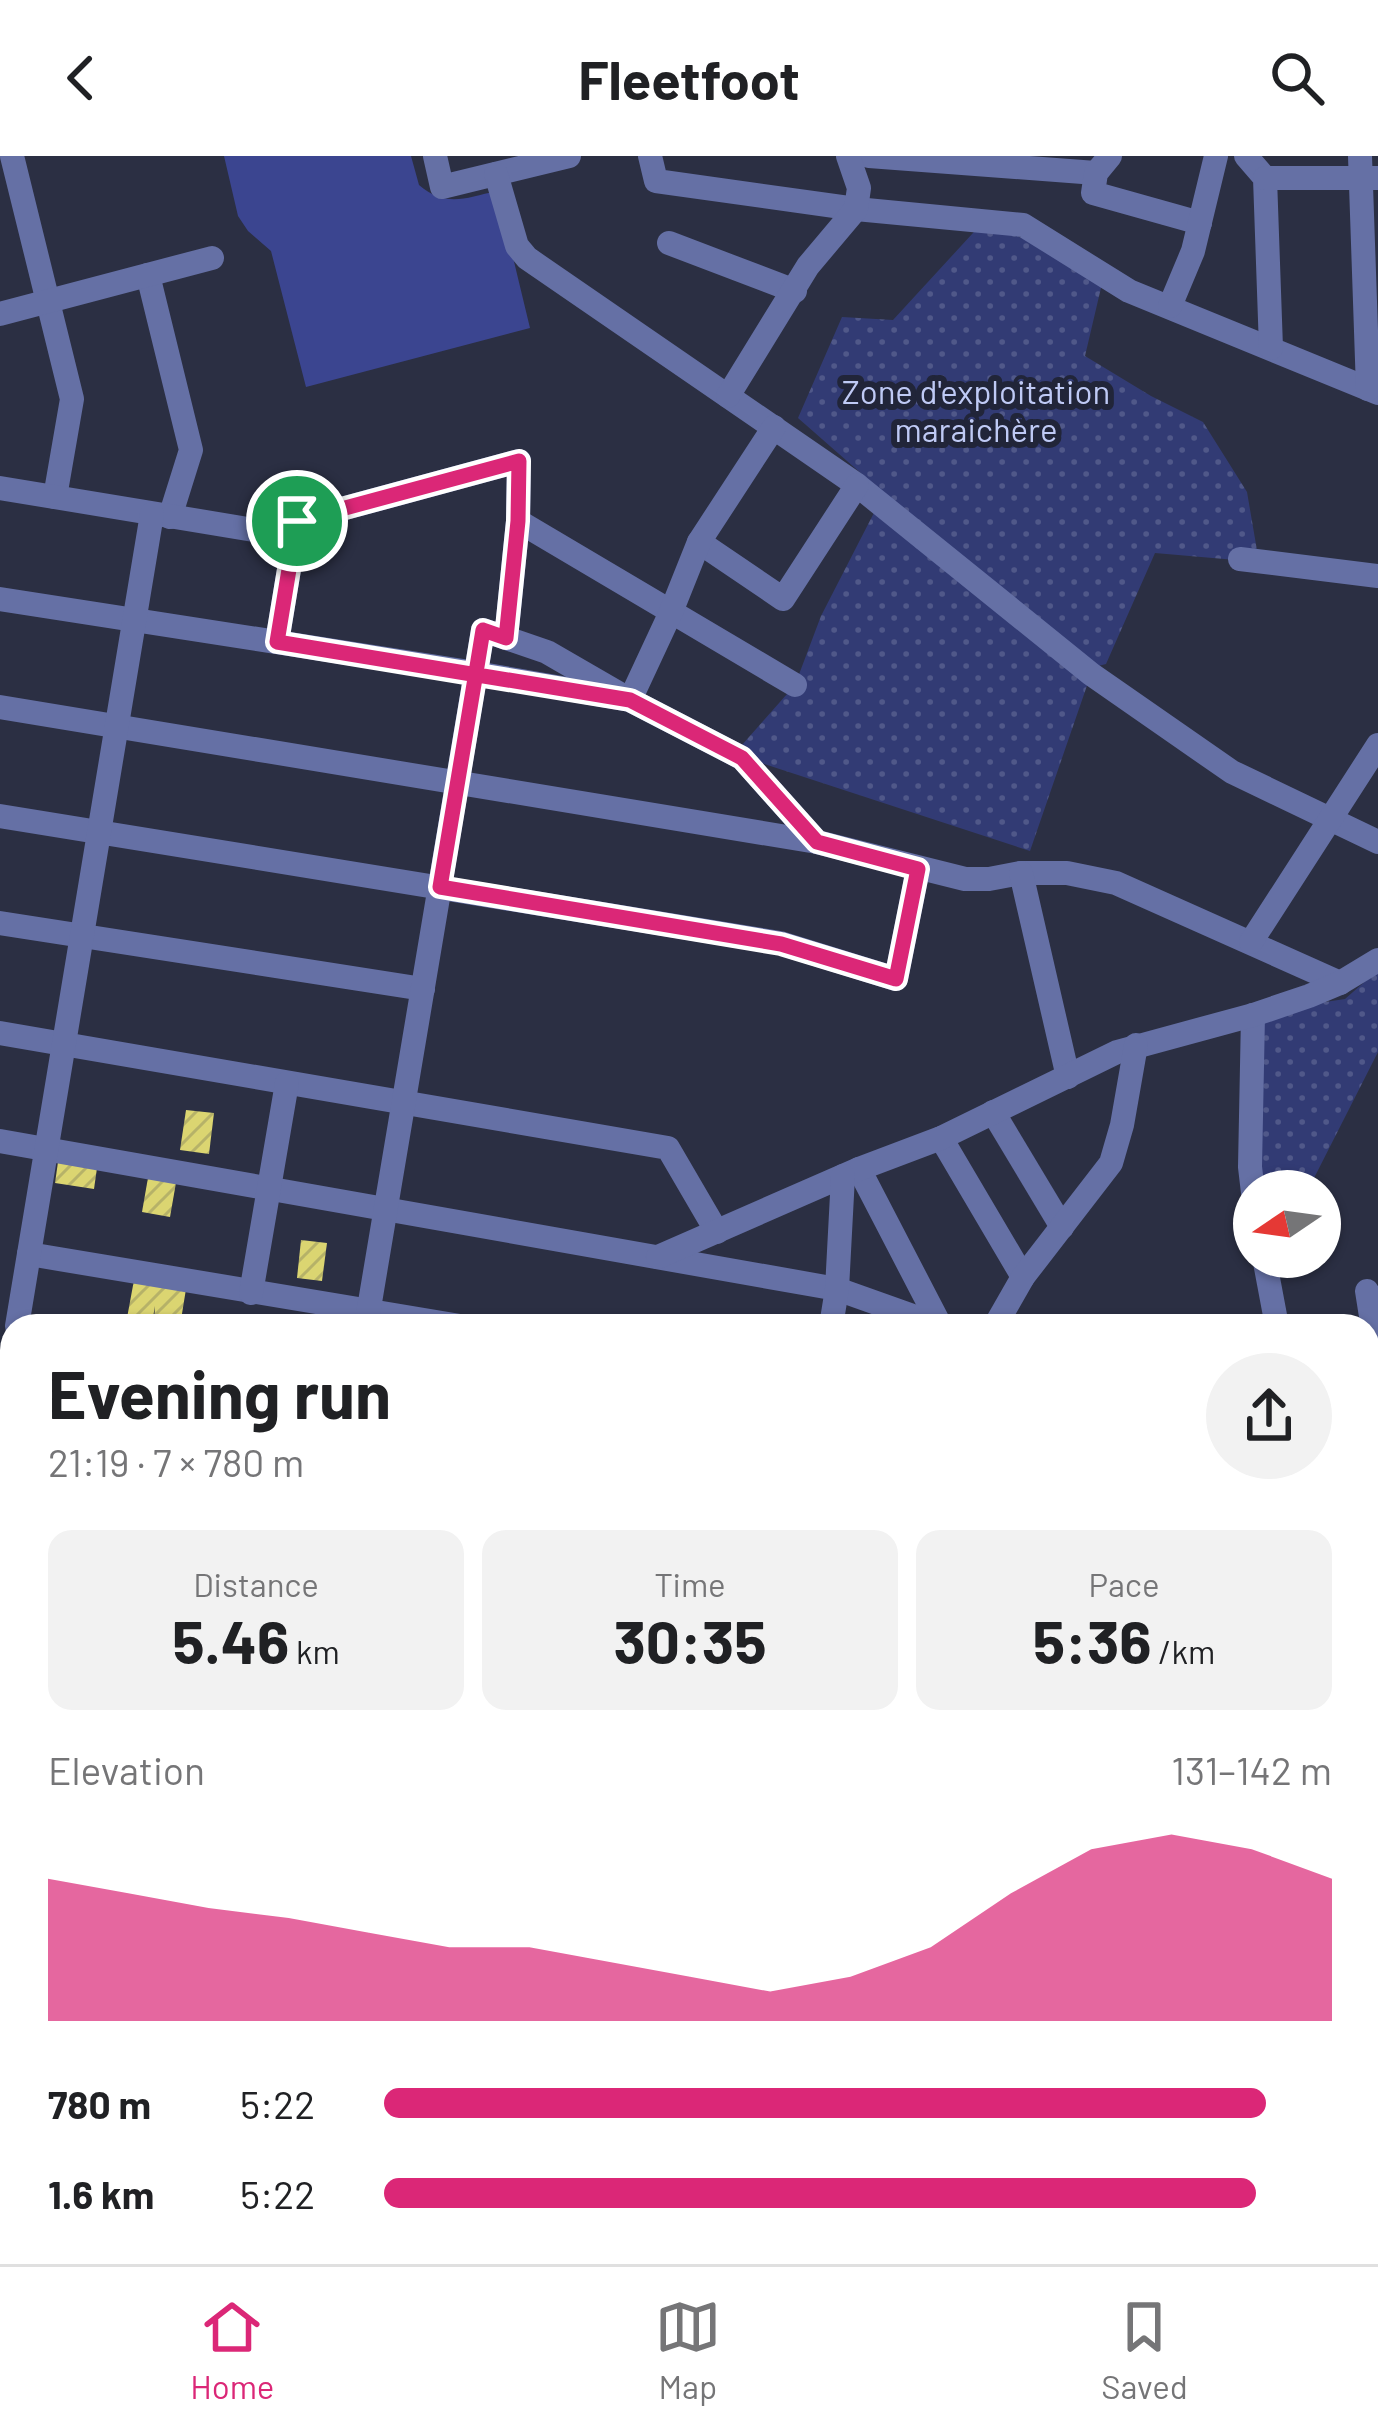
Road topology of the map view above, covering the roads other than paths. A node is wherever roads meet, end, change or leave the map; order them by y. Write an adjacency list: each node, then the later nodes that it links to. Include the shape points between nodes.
1 (12, 156): 19 (street)
2 (434, 156): 11 (street, via 442,187)
3 (569, 156): 11 (street)
4 (650, 156): 13 (street, via 656,181)
5 (848, 156): 13 (street, via 859,188)
6 (869, 156): 9 (street)
7 (1216, 156): 14 (street)
8 (1246, 156): 12 (street)
9 (1103, 165): 14 (street, via 1093,193)
10 (1366, 170): 12 (street); 23 (street)
11 (496, 174): 24 (street, via 527,258)
12 (1265, 178): 22 (street)
13 (856, 209): 18 (street); 20 (street, via 1022,225 1129,291)
14 (1199, 223): 20 (street)
15 (669, 243): 18 (street)
16 (212, 258): 17 (street)
17 (148, 275): 19 (street); 29 (street, via 191,449)
18 (795, 291): 24 (street)
19 (48, 302): 21 (street); 28 (street, via 72,399)
20 (1170, 306): 22 (street)
21 (0, 314)
22 (1271, 348): 23 (street)
23 (1373, 391)
24 (728, 396): 25 (street)
25 (774, 427): 26 (street); 32 (street)
26 (857, 485): 32 (street, via 783,599); 48 (street, via 1091,674 1232,772)
27 (0, 488): 28 (street)
28 (55, 497): 29 (street)
29 (161, 515): 30 (street, via 260,531); 37 (street)
30 (297, 521): 31 (street, via 519,461); 39 (street)
31 (518, 521): 36 (street); 38 (street)
32 (699, 542): 36 (street)
33 (1240, 559): 34 (street)
34 (1378, 576)
35 (0, 599): 37 (street)
36 (671, 612): 41 (street); 42 (street)
37 (134, 620): 39 (street); 44 (street)
38 (506, 638): 40 (street, via 483,630); 42 (street)
39 (277, 642): 40 (street)
40 (476, 673): 42 (street); 46 (street)
41 (795, 686)
42 (630, 700): 50 (street, via 742,758)
43 (0, 706): 44 (street)
44 (116, 726): 46 (street); 49 (street)
45 (1378, 745): 48 (street)
46 (458, 783): 50 (street); 54 (street)
47 (0, 816): 49 (street)
48 (1330, 819): 51 (street); 57 (street)
49 (99, 832): 54 (street); 56 (street)
50 (817, 842): 52 (street)
51 (1378, 842)
52 (918, 869): 53 (street, via 977,880); 54 (street, via 896,979 781,944)
53 (1021, 873): 57 (street, via 1116,883); 65 (street)
54 (440, 887): 60 (street)
55 (0, 923): 56 (street)
56 (82, 936): 60 (street); 63 (street)
57 (1251, 942): 59 (street)
58 (1378, 960): 59 (street)
59 (1340, 983): 61 (street)
60 (422, 989): 67 (street)
61 (1253, 1016): 64 (street); 72 (street)
62 (0, 1033): 63 (street)
63 (63, 1045): 66 (street); 71 (street)
64 (1136, 1045): 65 (street); 76 (street, via 1111,1163)
65 (1068, 1077): 68 (street)
66 (287, 1083): 67 (street); 74 (street)
67 (404, 1103): 75 (street); 77 (street, via 668,1148)
68 (994, 1112): 69 (street); 76 (street)
69 (941, 1138): 73 (street); 80 (street)
70 (0, 1141): 71 (street)
71 (46, 1149): 74 (street); 78 (street)
72 (1250, 1170)
73 (851, 1173): 77 (street); 82 (street); 90 (street)
74 (268, 1188): 75 (street); 84 (street)
75 (386, 1209): 79 (street); 87 (street)
76 (1062, 1227): 80 (street)
77 (717, 1232): 79 (street)
78 (29, 1254): 84 (street); 85 (street)
79 (658, 1257): 82 (street)
80 (1023, 1277): 91 (street)
81 (1268, 1278): 92 (street)
82 (837, 1289): 88 (street); 89 (street)
83 (1367, 1291): 93 (street)
84 (251, 1293): 86 (street)
85 (19, 1314)
86 (348, 1314)
87 (368, 1314)
88 (833, 1314)
89 (909, 1314)
90 (934, 1314)
91 (1001, 1314)
92 (1274, 1314)
93 (1371, 1314)

